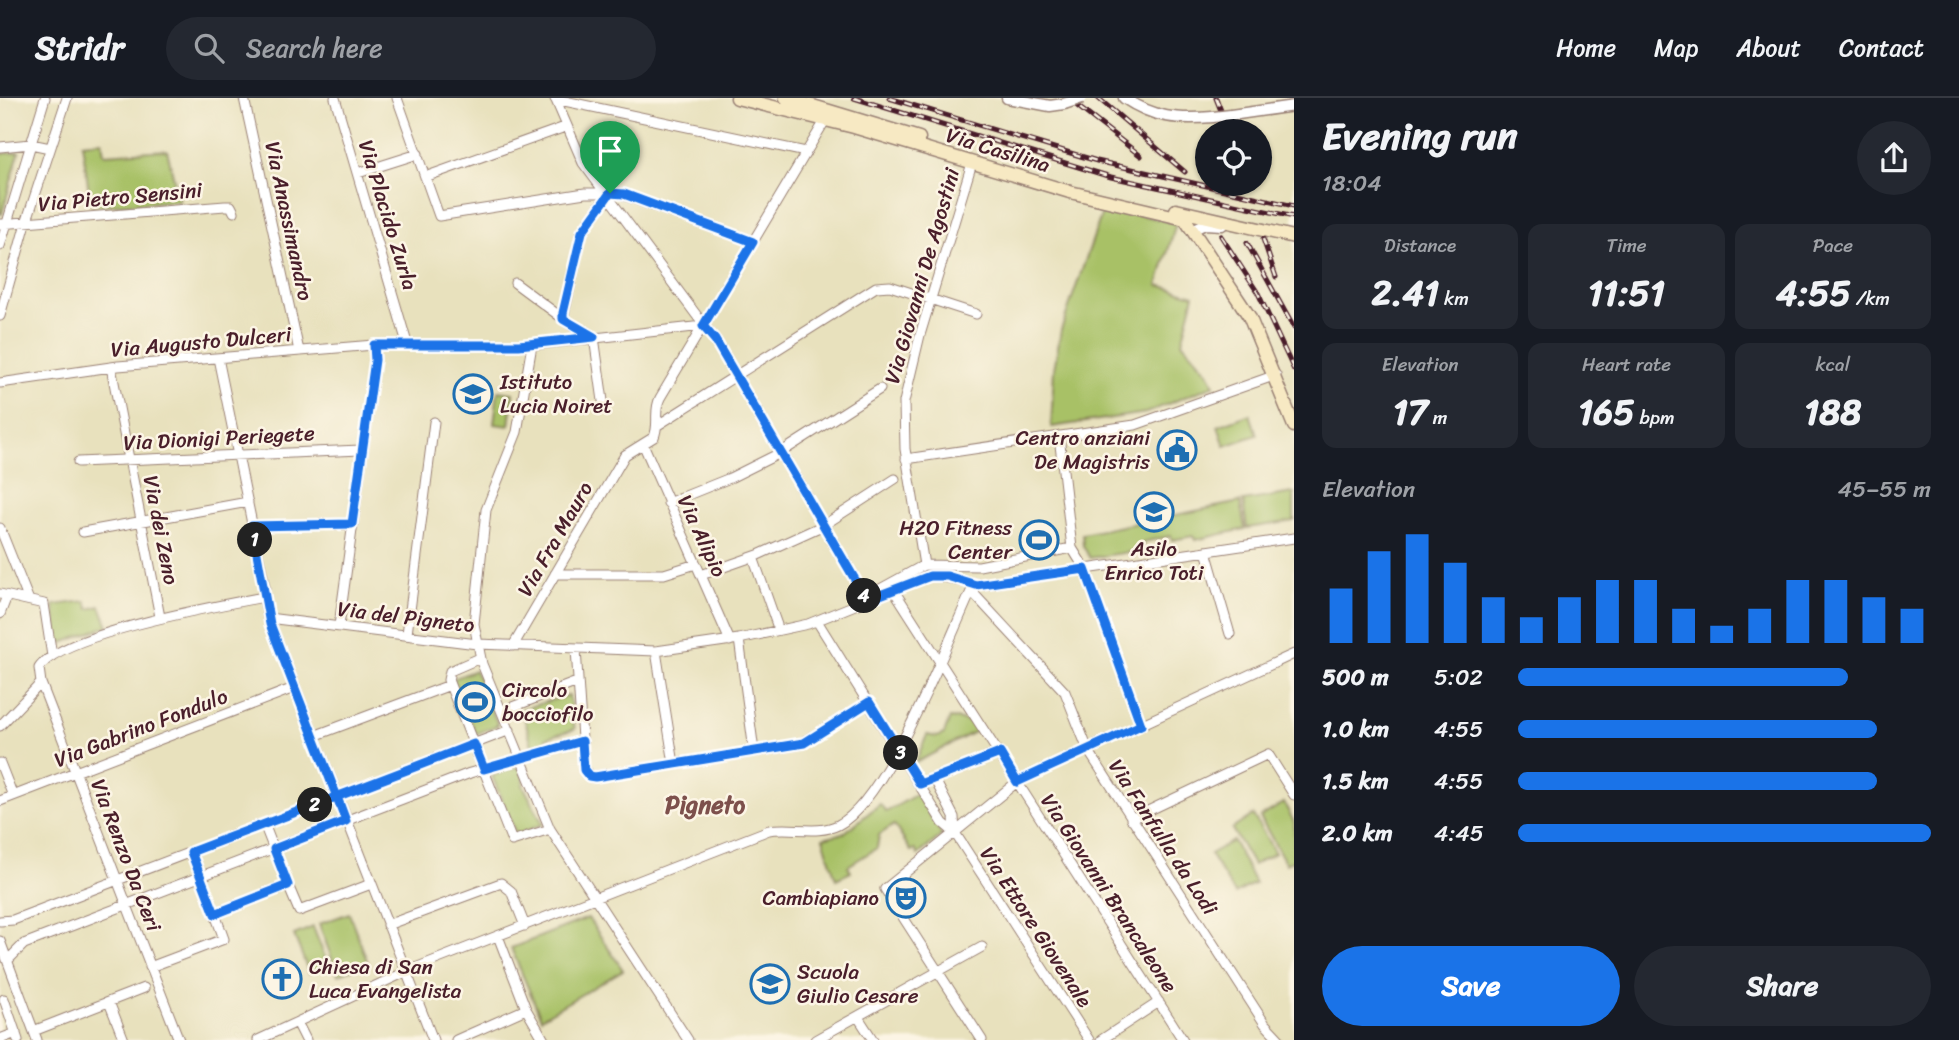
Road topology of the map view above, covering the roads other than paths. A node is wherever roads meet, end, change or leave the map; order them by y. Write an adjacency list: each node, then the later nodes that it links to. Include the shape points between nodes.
1 (45, 98): 15 (street)
2 (67, 98): 17 (street)
3 (244, 98): 42 (street, Via Anassimandro)
4 (335, 98): 21 (street, Via Placido Zurla)
5 (397, 98): 19 (street)
6 (737, 98): 13 (main road, Via Casilina)
7 (786, 98): 27 (main road, Via Casilina, via 1074,186)
8 (1007, 98): 9 (street, bridge, via 1050,106)
9 (1082, 98)
10 (1124, 98): 12 (street, bridge, via 1168,119)
11 (555, 99): 14 (street); 18 (street)
12 (1294, 106)
13 (826, 119): 18 (street); 20 (main road, Via Casilina)
14 (565, 127): 22 (street); 23 (street, via 583,163)
15 (31, 144): 16 (street); 17 (street); 26 (street)
16 (0, 147)
17 (50, 148): 25 (street)
18 (806, 152): 30 (street)
19 (418, 154): 21 (street); 22 (street)
20 (972, 163): 28 (main road, Via Casilina, via 1184,219); 33 (street, Via Giovanni De Agostini)
21 (358, 173): 39 (street, Via Placido Zurla)
22 (425, 177): 23 (street, via 439,216 585,193)
23 (608, 194): 30 (street, via 624,194); 36 (street, via 582,232); 37 (street)
24 (234, 212): 25 (street, Via Pietro Sensini, via 225,205)
25 (26, 223): 26 (street, Via Pietro Sensini); 35 (street)
26 (3, 224): 31 (street)
27 (1245, 227): 28 (street, Via Casilina, via 1208,224); 29 (main road, Via Casilina)
28 (1194, 229): 45 (main road, via 1241,302)
29 (1294, 237)
30 (753, 242): 37 (street)
31 (0, 246)
32 (515, 283): 36 (street)
33 (931, 300): 34 (street); 46 (street, via 890,286 876,287); 58 (street, Via Giovanni De Agostini, via 904,402)
34 (976, 314)
35 (0, 316)
36 (563, 319): 38 (street)
37 (703, 326): 38 (street, Via Augusto Dulceri); 46 (street); 51 (street, via 655,407)
38 (594, 337): 41 (street, Via Augusto Dulceri); 49 (street)
39 (407, 343): 40 (street, Via Augusto Dulceri); 41 (street, Via Augusto Dulceri)
40 (374, 345): 42 (street, Via Augusto Dulceri); 55 (street)
41 (532, 345): 94 (street, via 517,432 486,510 474,611)
42 (299, 351): 43 (street, Via Augusto Dulceri)
43 (218, 358): 44 (street, Via Augusto Dulceri); 56 (street)
44 (111, 367): 47 (street, Via Augusto Dulceri); 59 (street, Via dei Zeno)
45 (1276, 375): 52 (main road); 53 (street, via 1148,421)
46 (736, 378): 51 (street); 57 (street)
47 (0, 383)
48 (880, 389): 57 (street)
49 (603, 401)
50 (434, 422): 91 (street)
51 (658, 425): 54 (street, via 654,437)
52 (1294, 426)
53 (1059, 436): 58 (street); 71 (street)
54 (643, 446): 63 (street, Via Alipio); 77 (street, Via Fra Mauro, via 629,450)
55 (361, 450): 56 (street, Via Dionigi Periegete); 65 (street)
56 (239, 453): 59 (street, Via Dionigi Periegete); 62 (street)
57 (780, 453): 63 (street); 66 (street)
58 (906, 459): 75 (street, Via Giovanni De Agostini)
59 (130, 460): 60 (street, Via Dionigi Periegete); 64 (street, Via dei Zeno)
60 (78, 462)
61 (895, 479): 66 (street)
62 (248, 502): 64 (street); 67 (street)
63 (668, 503): 74 (street, Via Alipio)
64 (142, 521): 69 (street); 86 (street, Via dei Zeno)
65 (352, 524): 67 (street); 90 (street)
66 (824, 525): 73 (street); 84 (street)
67 (252, 526): 82 (street)
68 (0, 528): 83 (street)
69 (83, 532)
70 (1294, 538): 72 (street, Via del Pigneto)
71 (1072, 548): 75 (street, Via del Pigneto, via 979,566); 76 (street)
72 (1206, 551): 76 (street, Via del Pigneto); 92 (street)
73 (753, 557): 78 (street); 89 (street)
74 (696, 564): 77 (street, via 664,575); 78 (street, Via Alipio)
75 (924, 565): 84 (street, Via del Pigneto)
76 (1085, 569): 79 (street, Via del Pigneto); 108 (street)
77 (555, 574): 95 (street, Via Fra Mauro)
78 (701, 575): 93 (street, Via Alipio)
79 (974, 584): 80 (street, Via del Pigneto, via 930,576); 101 (street); 115 (street, Via Fanfulla da Lodi, via 975,595 1065,692)
80 (893, 589): 84 (street, Via del Pigneto); 101 (street, Via Giovanni Brancaleone)
81 (3, 595): 83 (street); 85 (street)
82 (264, 597): 86 (street); 87 (street)
83 (28, 598): 99 (street, via 44,605)
84 (867, 600): 88 (street, Via del Pigneto)
85 (0, 614)
86 (160, 617): 99 (street)
87 (268, 618): 90 (street, Via del Pigneto); 105 (street)
88 (817, 621): 93 (street, Via del Pigneto); 106 (street, Via Ettore Giovenale)
89 (778, 625)
90 (338, 626): 91 (street, Via del Pigneto)
91 (407, 634): 94 (street, Via del Pigneto)
92 (1230, 634)
93 (735, 640): 97 (street, Via del Pigneto); 116 (street, Via Alipio)
94 (477, 644): 95 (street, Via del Pigneto); 100 (street)
95 (513, 646): 96 (street, Via del Pigneto)
96 (576, 649): 97 (street, Via del Pigneto); 102 (street)
97 (656, 651): 120 (street)
98 (1294, 654): 108 (street)
99 (52, 656): 103 (street, via 39,668)
100 (480, 658): 104 (street, via 450,671); 107 (street)
101 (940, 662): 114 (street); 117 (street, Via Giovanni Brancaleone)
102 (577, 682): 107 (street); 112 (street)
103 (41, 683): 109 (street); 122 (street, Via Renzo Da Ceri)
104 (450, 685): 111 (street); 113 (street)
105 (294, 688): 111 (street); 122 (street, Via Gabrino Fondulo)
106 (869, 702): 114 (street, Via Ettore Giovenale); 116 (street, via 806,742)
107 (502, 711): 110 (street)
108 (1141, 725): 115 (street)
109 (0, 726)
110 (510, 730): 113 (street); 118 (street)
111 (314, 736): 130 (street)
112 (582, 741): 118 (street); 120 (street, via 584,770 589,776)
113 (474, 744): 121 (street); 130 (street)
114 (898, 748): 127 (street, Via Ettore Giovenale); 143 (street, via 876,786 850,816 828,828 773,829)
115 (1088, 750): 126 (street); 132 (street, Via Fanfulla da Lodi)
116 (754, 751): 120 (street)
117 (1000, 753): 125 (street); 126 (street, Via Giovanni Brancaleone)
118 (521, 759): 121 (street); 135 (street)
119 (0, 763): 129 (street)
120 (674, 764)
121 (484, 769): 133 (street); 135 (street, via 512,841)
122 (75, 772): 129 (street, Via Gabrino Fondulo); 140 (street, Via Renzo Da Ceri)
123 (1294, 772): 124 (street)
124 (1284, 777): 128 (street); 132 (street, via 1267,754)
125 (934, 778): 127 (street); 136 (street, Via Ettore Giovenale, via 954,817)
126 (1017, 782): 136 (street); 160 (street, Via Giovanni Brancaleone)
127 (920, 784): 136 (street, Via Ettore Giovenale, via 943,823)
128 (1294, 795)
129 (13, 796): 131 (street, Via Gabrino Fondulo)
130 (337, 797): 133 (street); 134 (street)
131 (0, 801)
132 (1131, 819): 181 (street, Via Fanfulla da Lodi)
133 (346, 821): 137 (street); 141 (street)
134 (264, 824): 137 (street); 138 (street)
135 (551, 830): 143 (street)
136 (955, 832): 154 (street, via 885,889); 178 (street, Via Ettore Giovenale)
137 (274, 849): 139 (street); 142 (street)
138 (191, 852): 139 (street); 140 (street)
139 (200, 877): 144 (street); 145 (street)
140 (117, 880): 144 (street, Via Renzo Da Ceri); 146 (street)
141 (371, 884): 142 (street, via 299,911); 147 (street)
142 (288, 885): 145 (street)
143 (596, 899): 148 (street); 174 (street)
144 (127, 905): 152 (street, via 24,944); 153 (street, Via Renzo Da Ceri)
145 (215, 914): 153 (street, via 224,939)
146 (0, 921)
147 (387, 925): 148 (street, via 504,883); 155 (street)
148 (525, 926): 149 (street)
149 (498, 936): 155 (street); 161 (street)
150 (0, 941): 152 (street)
151 (982, 947): 154 (street)
152 (8, 960): 157 (street)
153 (150, 967): 168 (street, Via Renzo Da Ceri)
154 (938, 971): 162 (street); 177 (street)
155 (405, 972): 163 (street); 171 (street)
156 (144, 988): 159 (street)
157 (21, 992): 158 (street); 164 (street)
158 (2, 1000): 165 (street)
159 (109, 1002): 164 (street); 167 (street)
160 (1159, 1002): 179 (street); 180 (street, Via Giovanni Brancaleone)
161 (526, 1009): 172 (street); 173 (street)
162 (858, 1017): 175 (street); 176 (street)
163 (297, 1022): 169 (street); 170 (street)
164 (36, 1035)
165 (17, 1037): 166 (street)
166 (0, 1039)
167 (124, 1040)
168 (179, 1040)
169 (258, 1040)
170 (306, 1040)
171 (433, 1040)
172 (456, 1040)
173 (544, 1040)
174 (688, 1040)
175 (815, 1040)
176 (873, 1040)
177 (982, 1040)
178 (1089, 1040)
179 (1101, 1040)
180 (1183, 1040)
181 (1280, 1040)

